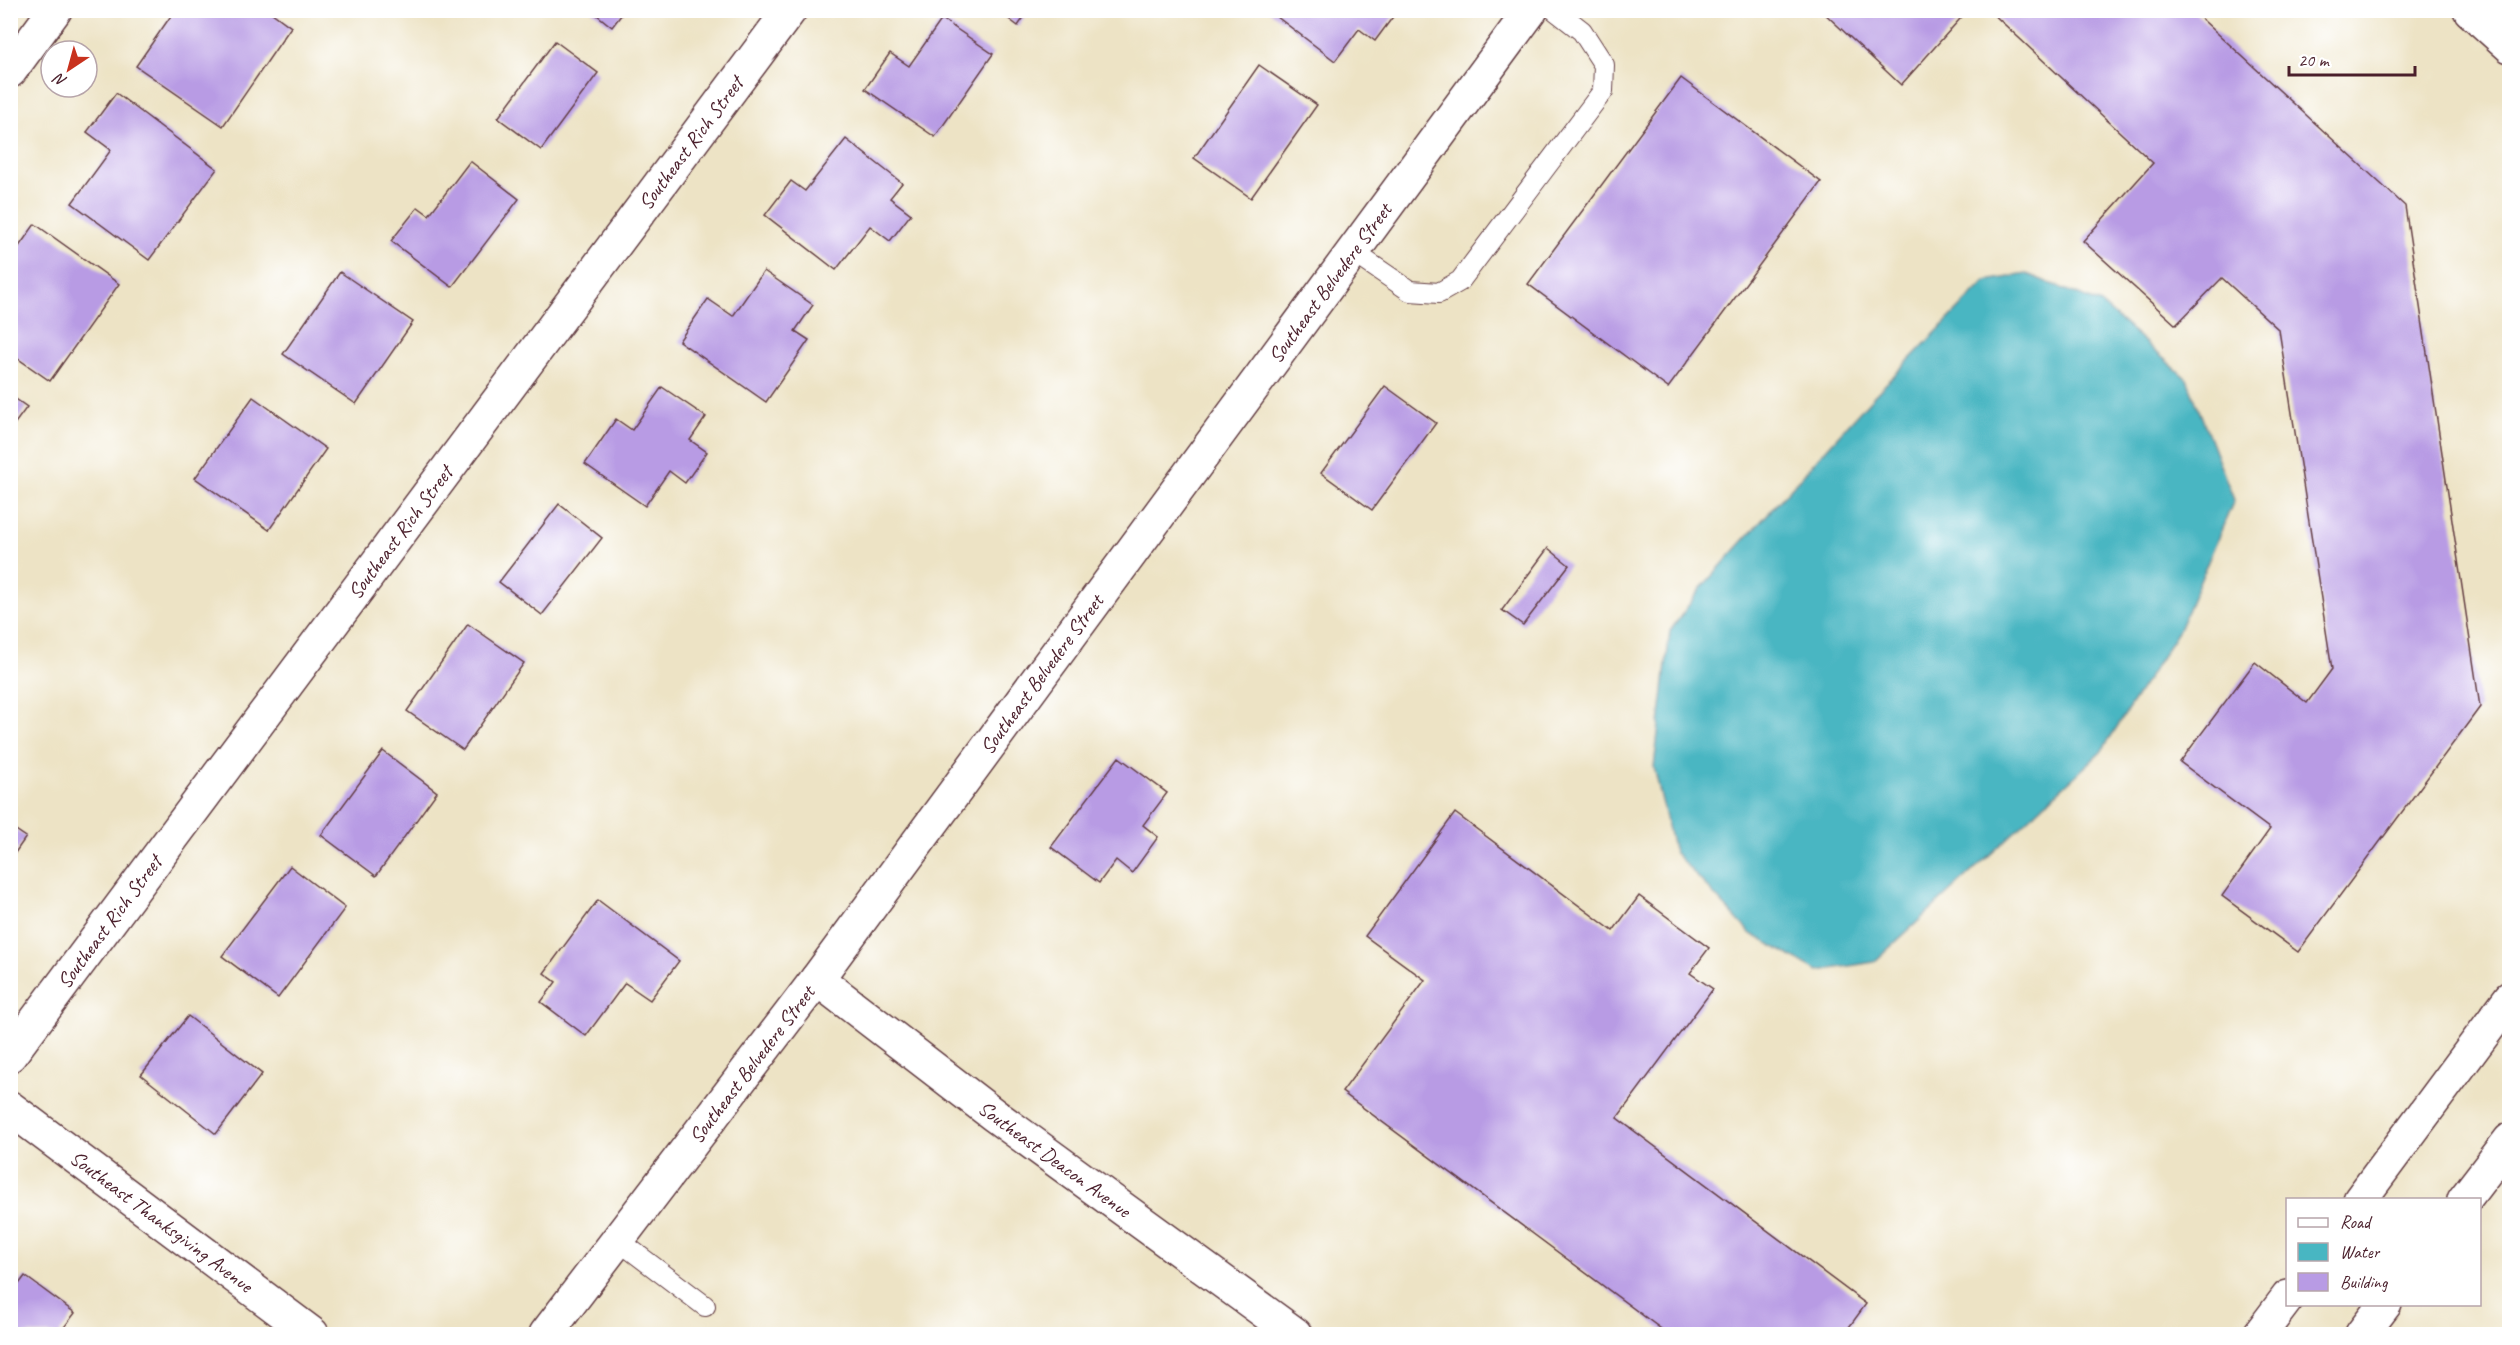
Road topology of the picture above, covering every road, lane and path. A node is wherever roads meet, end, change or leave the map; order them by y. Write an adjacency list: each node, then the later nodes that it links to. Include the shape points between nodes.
1 (55, 10): 7 (street)
2 (790, 10): 11 (street, Southeast Rich Street)
3 (1531, 10): 8 (street, Southeast Belvedere Street)
4 (1555, 10): 8 (lane, via 1582,31 1604,65 1603,91 1460,281 1439,293 1410,291)
5 (2470, 10): 6 (street)
6 (2510, 46)
7 (10, 71)
8 (1353, 252): 9 (street, Southeast Belvedere Street)
9 (817, 979): 16 (street, Southeast Belvedere Street); 22 (street, Southeast Deacon Avenue, via 994,1115)
10 (2510, 998): 14 (street)
11 (10, 1055)
12 (10, 1108): 20 (street, Southeast Thanksgiving Avenue)
13 (2510, 1140): 15 (street)
14 (2361, 1198)
15 (2466, 1198)
16 (618, 1240): 18 (lane); 21 (street, Southeast Belvedere Street)
17 (2286, 1300): 23 (street)
18 (705, 1306)
19 (2384, 1306): 24 (street)
20 (312, 1335)
21 (546, 1335)
22 (1295, 1335)
23 (2260, 1335)
24 (2362, 1335)

